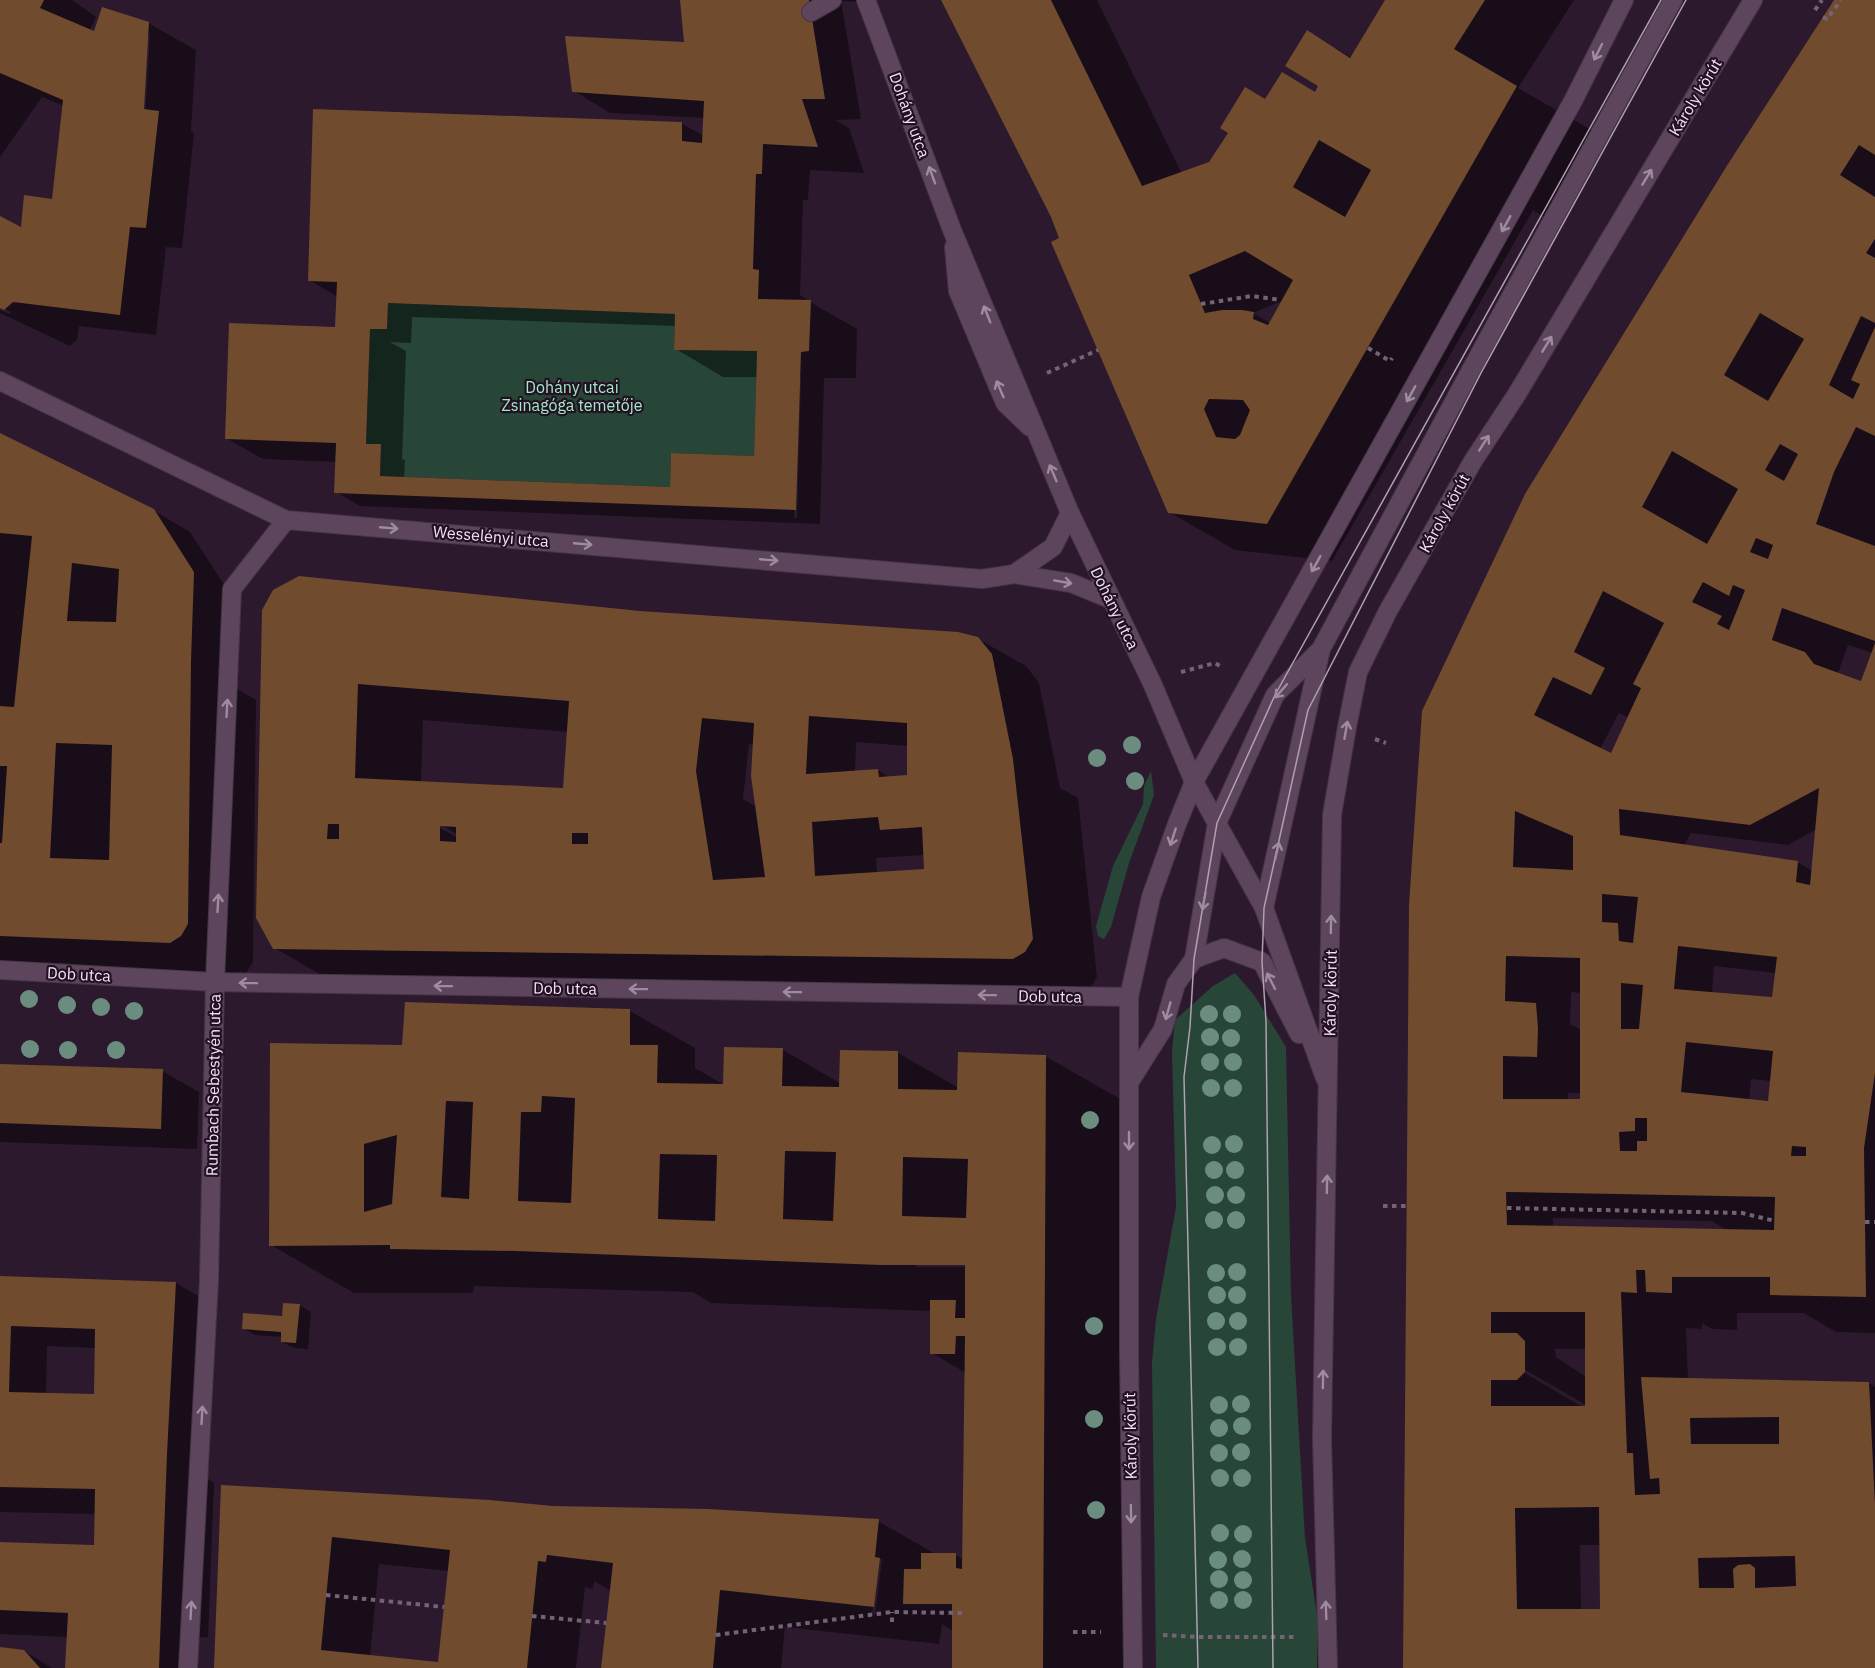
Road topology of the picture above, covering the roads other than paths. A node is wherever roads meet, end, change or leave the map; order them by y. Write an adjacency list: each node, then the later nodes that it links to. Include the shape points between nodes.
1 (832, 0): 6 (street)
2 (867, 0): 8 (street, Dohány utca, one-way to 2, via 1036,434 1005,403 958,291 952,230)
3 (1624, 0): 13 (street, Károly körút, one-way to 13, via 1573,102)
4 (1673, 0): 12 (street)
5 (1753, 0): 21 (street, Károly körút, one-way to 5, via 1332,815 1358,672 1473,461)
6 (811, 12)
7 (0, 381): 9 (street, Wesselényi utca)
8 (1070, 513): 10 (street, Wesselényi utca, via 1053,548); 11 (street, Dohány utca)
9 (286, 520): 10 (street, Wesselényi utca, one-way to 10, via 982,579); 18 (street, Rumbach Sebestyén utca, one-way to 9, via 232,589)
10 (1014, 574): 11 (street, Wesselényi utca, one-way to 11, via 1071,583)
11 (1110, 599): 13 (street, Dohány utca, via 1152,683)
12 (1321, 649): 14 (street, one-way to 14, via 1275,695); 15 (street, one-way to 12)
13 (1194, 782): 14 (street, Károly körút); 19 (street, Károly körút, one-way to 19, via 1151,897)
14 (1217, 823): 15 (street, Károly körút); 16 (street, one-way to 16)
15 (1264, 908): 21 (street, Károly körút)
16 (1194, 959): 20 (street, one-way to 20, via 1176,984 1163,1029); 21 (street, one-way to 16, via 1262,962 1224,948)
17 (0, 970): 18 (street, Dob utca)
18 (215, 982): 19 (street, Dob utca, one-way to 18); 22 (street, Rumbach Sebestyén utca, one-way to 18, via 209,1280)
19 (1129, 997): 20 (street, Károly körút)
20 (1129, 1083): 23 (street, Károly körút, one-way to 23)
21 (1328, 1088): 24 (street, Károly körút, one-way to 21, via 1322,1438)
22 (188, 1668)
23 (1133, 1668)
24 (1328, 1668)

